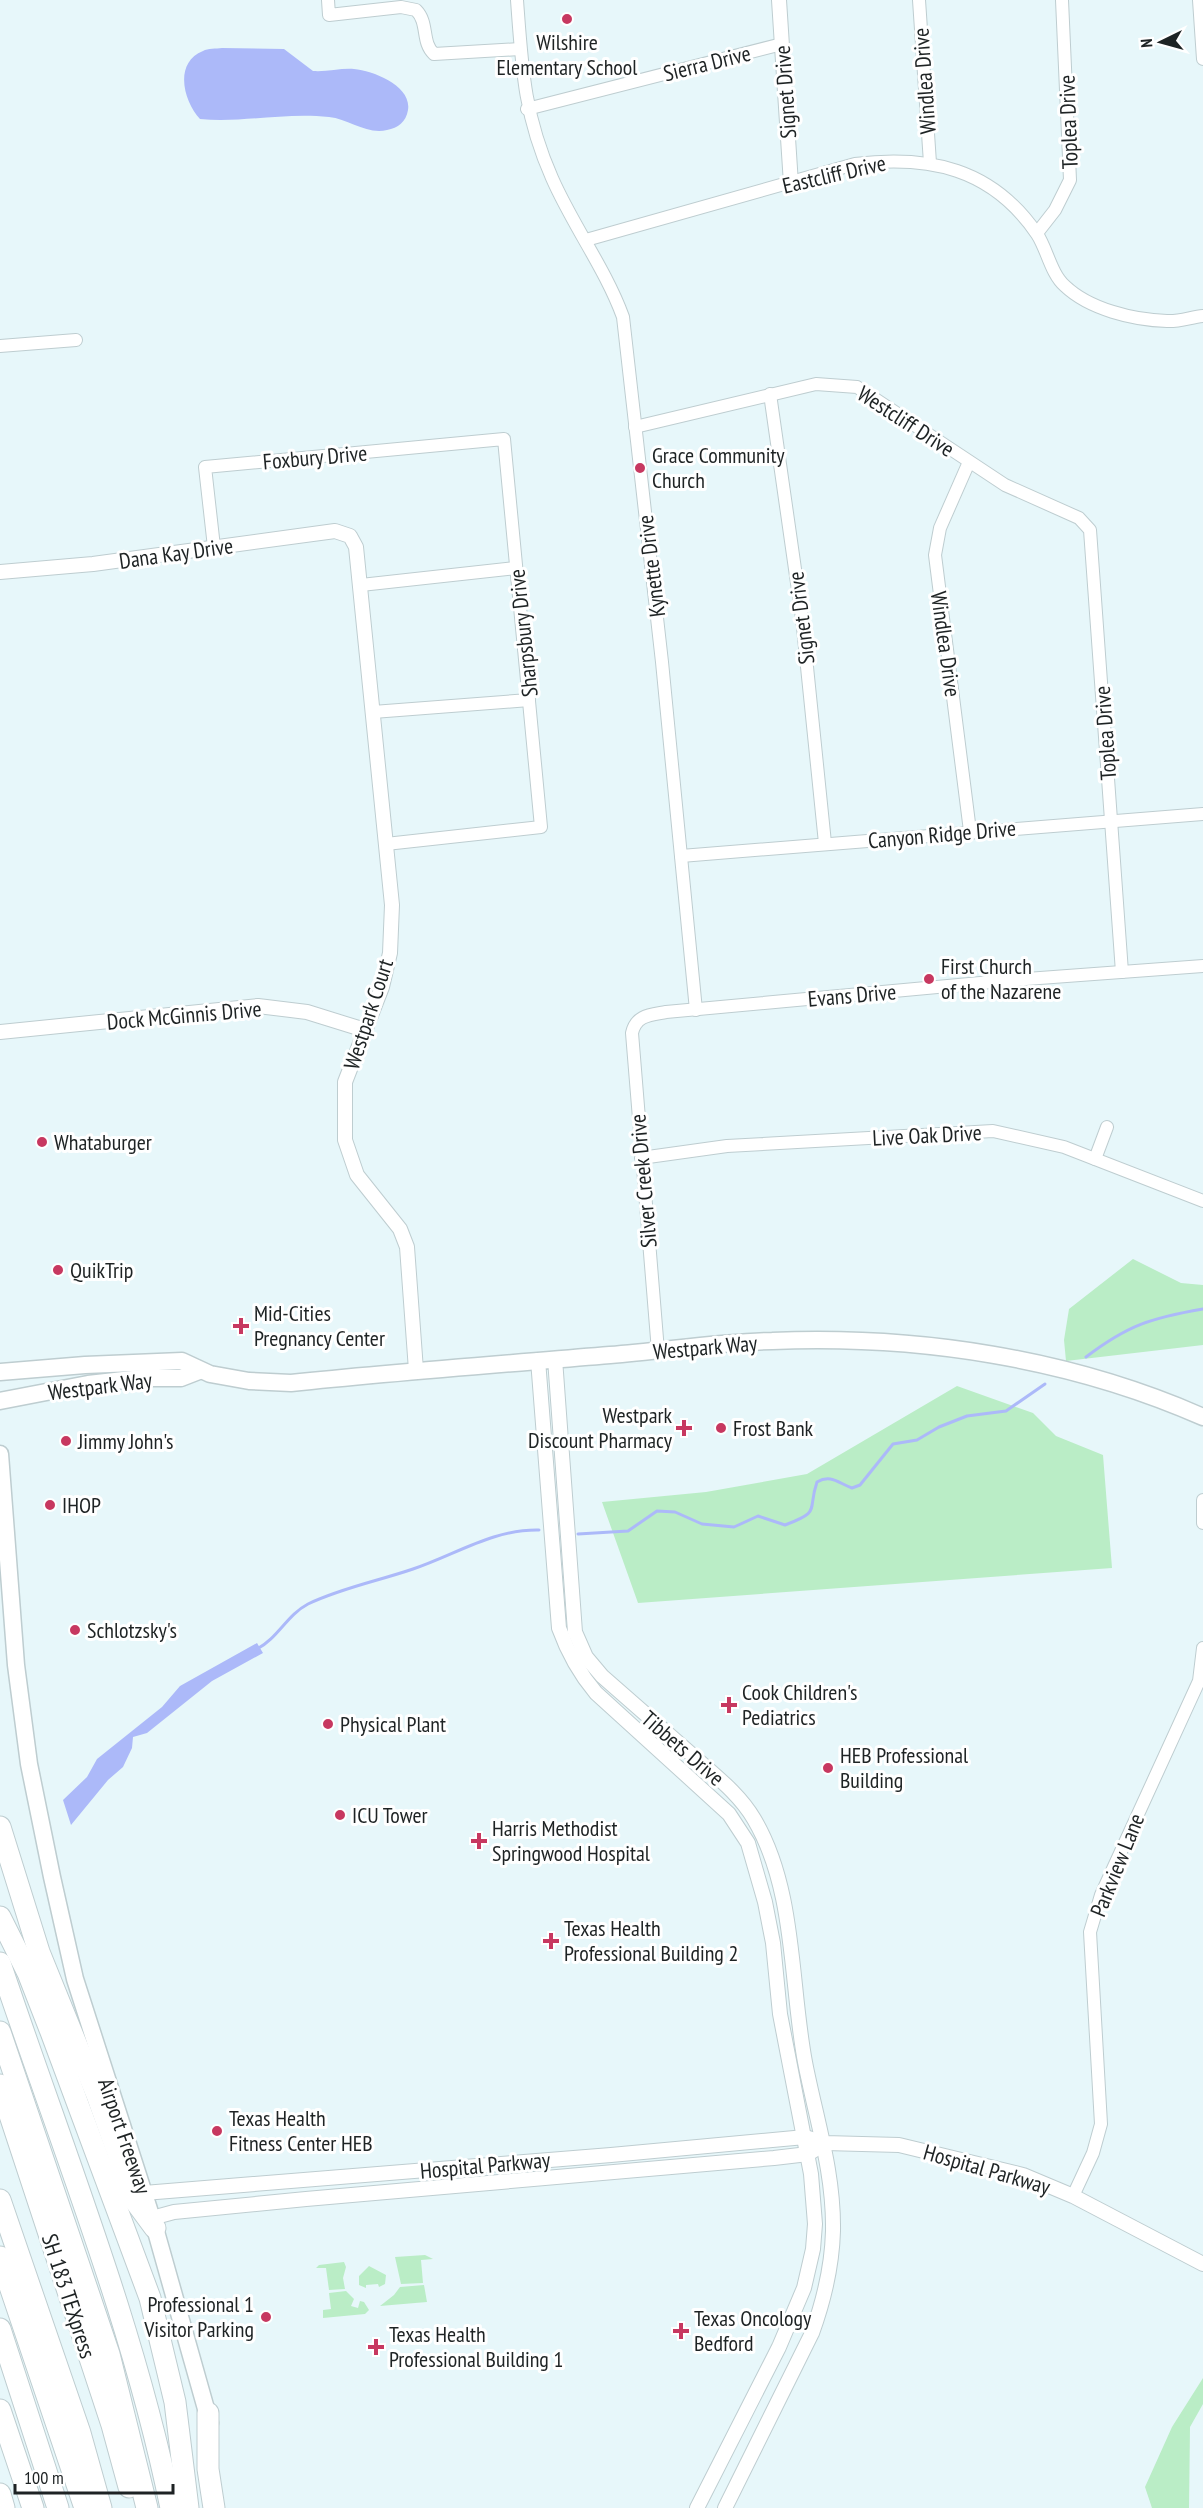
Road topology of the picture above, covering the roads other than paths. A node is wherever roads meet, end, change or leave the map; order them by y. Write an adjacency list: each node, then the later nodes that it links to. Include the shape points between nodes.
1 (328, 0): 8 (street, via 330,15 408,7 421,15 434,54)
2 (517, 0): 8 (street, Kynette Drive)
3 (779, 0): 7 (street, Signet Drive)
4 (919, 0): 11 (street, Windlea Drive)
5 (1062, 0): 13 (street, Toplea Drive, via 1070,180 1055,210)
6 (1199, 0): 9 (street)
7 (782, 44): 10 (street, Sierra Drive); 12 (street, Signet Drive)
8 (520, 49): 10 (street, Kynette Drive)
9 (1203, 60)
10 (527, 109): 14 (street, Kynette Drive, via 553,180)
11 (930, 163): 12 (street, Eastcliff Drive, via 895,159 855,164); 13 (street, Eastcliff Drive, via 961,171 1003,196)
12 (791, 184): 14 (street, Eastcliff Drive)
13 (1037, 233): 15 (street, Eastcliff Drive, via 1063,285 1097,308 1168,321)
14 (586, 240): 19 (street, Kynette Drive, via 623,317)
15 (1203, 316)
16 (76, 340): 17 (street)
17 (0, 346)
18 (770, 394): 19 (street, Westcliff Drive); 21 (street, Westcliff Drive, via 816,384 857,387); 33 (street, Signet Drive, via 802,618)
19 (635, 427): 35 (street, Kynette Drive)
20 (504, 439): 24 (street, Foxbury Drive, via 205,468); 25 (street, Sharpsbury Drive)
21 (969, 462): 22 (street, Westcliff Drive, via 1005,485); 32 (street, Windlea Drive, via 940,528 935,564)
22 (1060, 511): 31 (street, Toplea Drive, via 1079,518 1090,530)
23 (350, 536): 24 (street, Dana Kay Drive, via 335,531); 27 (street, Westpark Court, via 356,548)
24 (214, 548): 26 (street, Dana Kay Drive)
25 (516, 568): 27 (street); 28 (street, Sharpsbury Drive)
26 (0, 572)
27 (361, 585): 29 (street, Westpark Court)
28 (529, 700): 29 (street); 34 (street, Sharpsbury Drive, via 541,827)
29 (373, 712): 34 (street, Westpark Court)
30 (1203, 814): 31 (street, Canyon Ridge Drive)
31 (1111, 821): 32 (street, Canyon Ridge Drive); 37 (street, Toplea Drive)
32 (970, 831): 33 (street, Canyon Ridge Drive)
33 (825, 843): 35 (street, Canyon Ridge Drive)
34 (386, 844): 40 (street, Westpark Court, via 392,905 390,953)
35 (681, 856): 38 (street, Kynette Drive)
36 (1203, 966): 37 (street, Evans Drive)
37 (1122, 972): 38 (street, Evans Drive)
38 (696, 1010): 39 (street, Evans Drive)
39 (645, 1016): 43 (street, Silver Creek Drive, via 633,1026 632,1033)
40 (365, 1030): 41 (street, Dock McGinnis Drive, via 307,1012 258,1005); 48 (street, Westpark Court, via 345,1082 345,1140 357,1175 400,1229 407,1247)
41 (0, 1032)
42 (1107, 1127): 44 (street)
43 (641, 1158): 44 (street, Live Oak Drive, via 727,1146 993,1131 1064,1147); 46 (street, Silver Creek Drive)
44 (1095, 1159): 45 (street, Live Oak Drive)
45 (1203, 1201)
46 (658, 1351): 47 (main road, Westpark Way); 52 (main road, Westpark Way, via 726,1343 906,1343 1090,1376)
47 (546, 1360): 48 (main road, Westpark Way); 56 (street, Tibbets Drive)
48 (416, 1370): 49 (main road, Westpark Way, via 291,1383 249,1381)
49 (199, 1371): 50 (main road, Westpark Way, via 182,1361); 51 (main road, Westpark Way, via 182,1378 88,1384)
50 (0, 1372)
51 (0, 1401)
52 (1203, 1418)
53 (0, 1454): 76 (main road, Airport Freeway, via 16,1665 29,1764 75,1979)
54 (1203, 1500): 55 (street)
55 (1203, 1523)
56 (564, 1603): 58 (street, Tibbets Drive, via 586,1657); 59 (street, Tibbets Drive, via 559,1628 567,1652 580,1674)
57 (1203, 1648): 77 (street, Parkview Lane, via 1199,1681 1101,1895 1090,1932 1101,2124 1093,2153)
58 (619, 1691): 59 (street); 60 (street, Tibbets Drive)
59 (609, 1704): 61 (street, Tibbets Drive)
60 (723, 1783): 61 (street); 63 (street, Tibbets Drive, via 753,1817)
61 (711, 1797): 64 (street, Tibbets Drive, via 729,1814)
62 (0, 1827): 79 (highway, via 39,1952 135,2201)
63 (765, 1840): 64 (street); 67 (street, Tibbets Drive, via 779,1886)
64 (748, 1843): 68 (street, Tibbets Drive, via 765,1902)
65 (0, 1917): 96 (highway, via 28,1973 150,2298 175,2402)
66 (0, 1963): 95 (highway, via 129,2342)
67 (793, 1982): 68 (street); 72 (street, Tibbets Drive, via 805,2064)
68 (778, 1985): 71 (street, Tibbets Drive, via 780,2014)
69 (1, 2036): 94 (highway, via 110,2354)
70 (0, 2085): 93 (highway, SH 183 TEXpress, via 112,2425)
71 (806, 2137): 72 (street, Hospital Parkway); 73 (street, Tibbets Drive); 74 (street, Hospital Parkway)
72 (825, 2143): 73 (street, Hospital Parkway); 77 (street, Hospital Parkway, via 889,2143 915,2148 1023,2175); 83 (street, Tibbets Drive, via 833,2229)
73 (808, 2154): 75 (street, Hospital Parkway); 82 (street, Tibbets Drive, via 815,2224)
74 (611, 2155): 75 (street); 76 (street, Hospital Parkway)
75 (612, 2172): 79 (street, Hospital Parkway, via 174,2212)
76 (144, 2193): 79 (main road, Airport Freeway)
77 (1073, 2196): 81 (street, Hospital Parkway)
78 (0, 2200): 92 (highway, SH 183 TEXpress, via 80,2433)
79 (154, 2223): 86 (main road, Airport Freeway)
80 (0, 2257): 91 (highway)
81 (1203, 2264)
82 (802, 2293): 83 (street); 99 (street, Tibbets Drive, via 779,2347)
83 (824, 2296): 100 (street, Tibbets Drive, via 812,2333)
84 (0, 2329): 90 (highway)
85 (0, 2410): 89 (highway)
86 (208, 2413): 97 (highway, via 208,2469); 98 (main road, Airport Freeway)
87 (0, 2494): 88 (highway)
88 (4, 2508)
89 (33, 2508)
90 (58, 2508)
91 (85, 2508)
92 (101, 2508)
93 (135, 2508)
94 (147, 2508)
95 (171, 2508)
96 (188, 2508)
97 (214, 2508)
98 (224, 2508)
99 (697, 2508)
100 (724, 2508)

